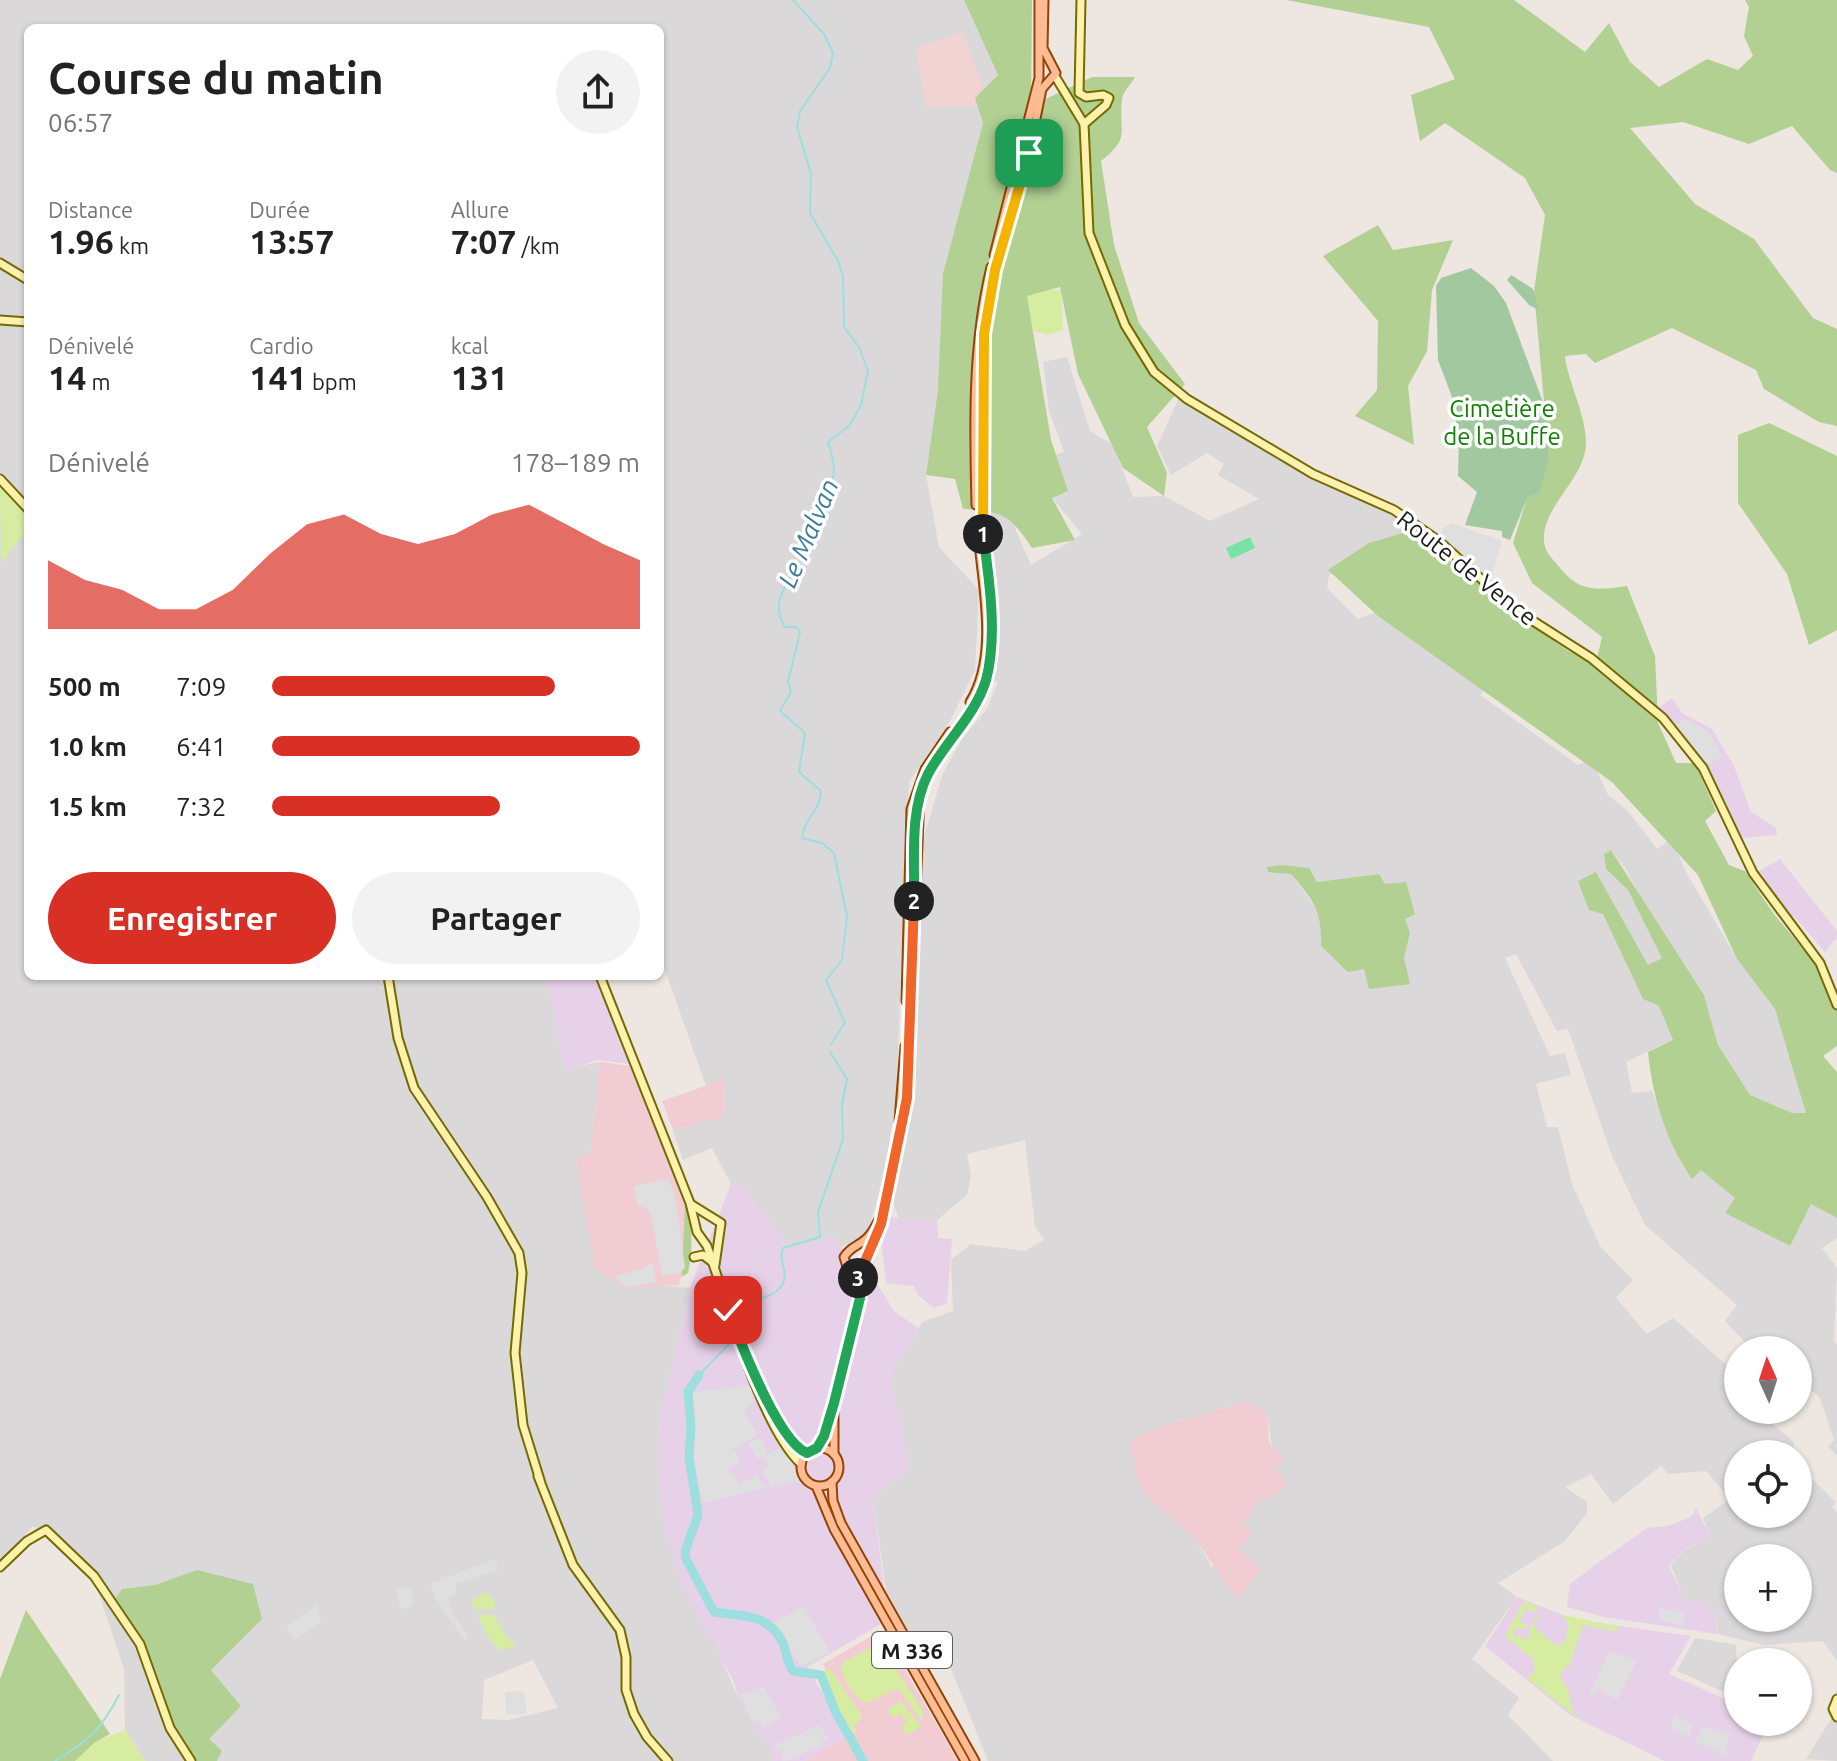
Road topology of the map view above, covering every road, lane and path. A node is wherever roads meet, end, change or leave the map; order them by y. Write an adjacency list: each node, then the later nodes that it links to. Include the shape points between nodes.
1 (1042, 0): 3 (main road, via 1043,48); 4 (main road)
2 (1081, 0): 6 (main road, via 1079,93 1109,98)
3 (1050, 63): 4 (main road); 5 (main road, via 1055,70)
4 (1039, 65): 5 (main road)
5 (1048, 79): 6 (main road, Route de Vence, via 1061,84); 17 (main road, via 985,290 978,334 976,484 983,668 974,697 925,769 911,809 905,1046 894,1163)
6 (1084, 124): 15 (main road, Route de Vence, via 1089,233 1145,362 1210,413 1313,474 1372,498 1439,541 1509,604 1591,658 1663,718 1703,768 1753,873 1820,963)
7 (0, 263): 8 (main road)
8 (24, 278)
9 (0, 320): 10 (main road)
10 (24, 322)
11 (0, 479): 12 (main road)
12 (24, 505)
13 (389, 980): 41 (main road, via 414,1088 509,1233 520,1259 514,1341 525,1435 573,1565 613,1618 624,1644 626,1690 634,1714)
14 (602, 980): 16 (main road)
15 (1837, 1005)
16 (690, 1203): 18 (main road); 19 (main road)
17 (883, 1208): 22 (main road, via 870,1238); 24 (main road)
18 (707, 1216): 19 (main road); 20 (main road, via 721,1223)
19 (697, 1225): 21 (main road)
20 (717, 1238): 21 (main road); 25 (main road)
21 (705, 1241): 25 (main road)
22 (858, 1248): 24 (main road); 26 (main road, via 844,1257)
23 (694, 1257): 25 (main road, via 703,1255)
24 (867, 1257): 27 (main road)
25 (712, 1264): 29 (main road)
26 (848, 1269): 27 (main road); 28 (main road)
27 (860, 1271): 28 (main road)
28 (857, 1307): 30 (main road)
29 (757, 1382): 32 (main road, via 792,1444); 34 (main road, via 775,1425)
30 (834, 1403): 31 (main road); 33 (main road)
31 (817, 1448): 32 (main road); 33 (main road)
32 (807, 1453): 34 (main road)
33 (834, 1454): 35 (main road, via 839,1466)
34 (801, 1464): 36 (main road, via 802,1475)
35 (832, 1482): 36 (main road); 43 (main road, M 336, via 841,1523)
36 (816, 1486): 42 (main road, M 336, via 834,1529)
37 (0, 1567): 40 (main road, via 42,1532 94,1576 140,1644 170,1728)
38 (1837, 1699): 39 (main road)
39 (1837, 1717)
40 (191, 1761)
41 (668, 1761)
42 (965, 1761)
43 (975, 1761)

